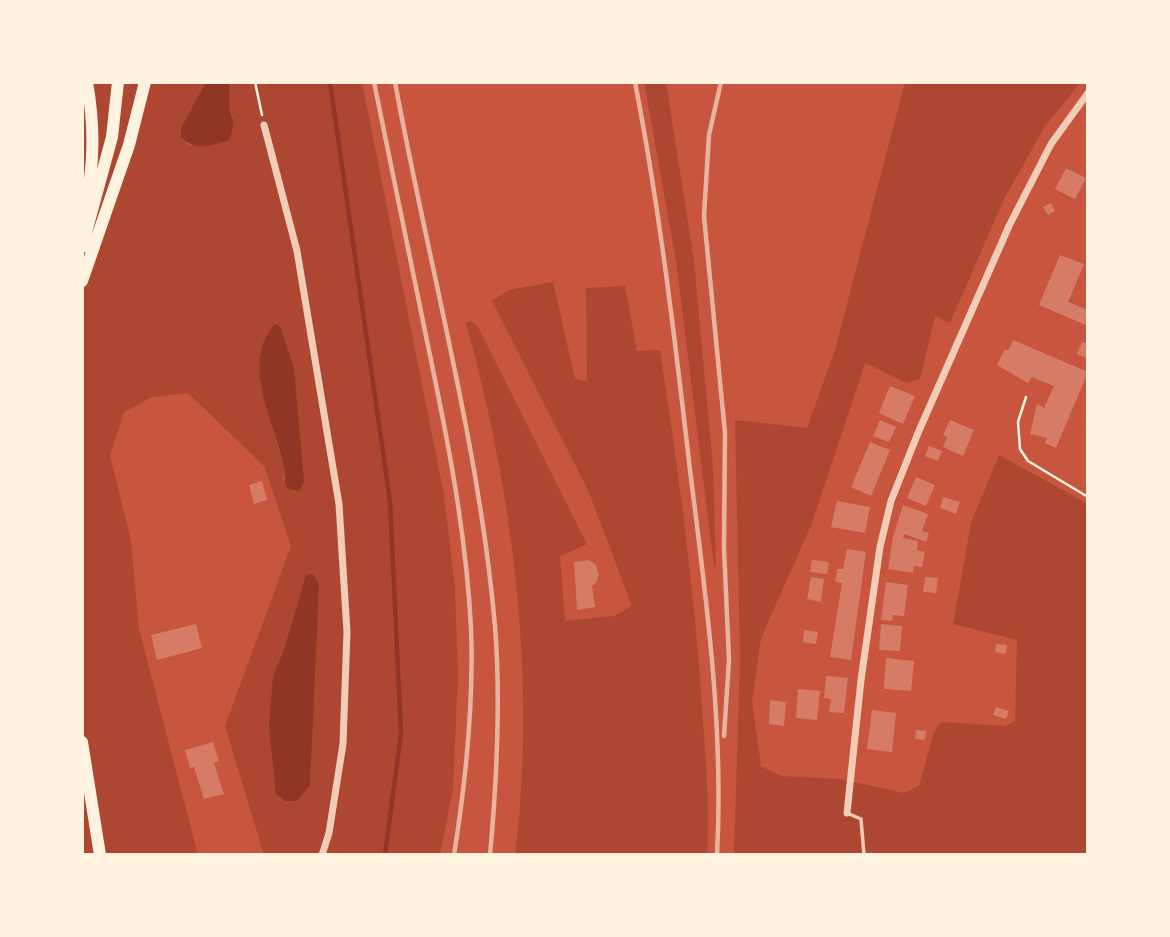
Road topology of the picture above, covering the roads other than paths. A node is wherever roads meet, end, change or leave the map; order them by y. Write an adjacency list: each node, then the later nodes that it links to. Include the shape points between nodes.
1 (87, 82): 6 (main road, via 93,153)
2 (118, 82): 7 (main road, via 112,137)
3 (145, 82): 8 (main road, via 129,145)
4 (1088, 93): 11 (street, via 1051,144 1009,226 891,500 880,547)
5 (264, 125): 13 (street, via 297,251 339,504 347,632 343,744)
6 (82, 223)
7 (82, 247)
8 (82, 281)
9 (82, 742): 10 (main road)
10 (86, 782): 12 (main road)
11 (847, 813): 14 (lane, via 861,819)
12 (100, 855)
13 (322, 855)
14 (864, 855)

